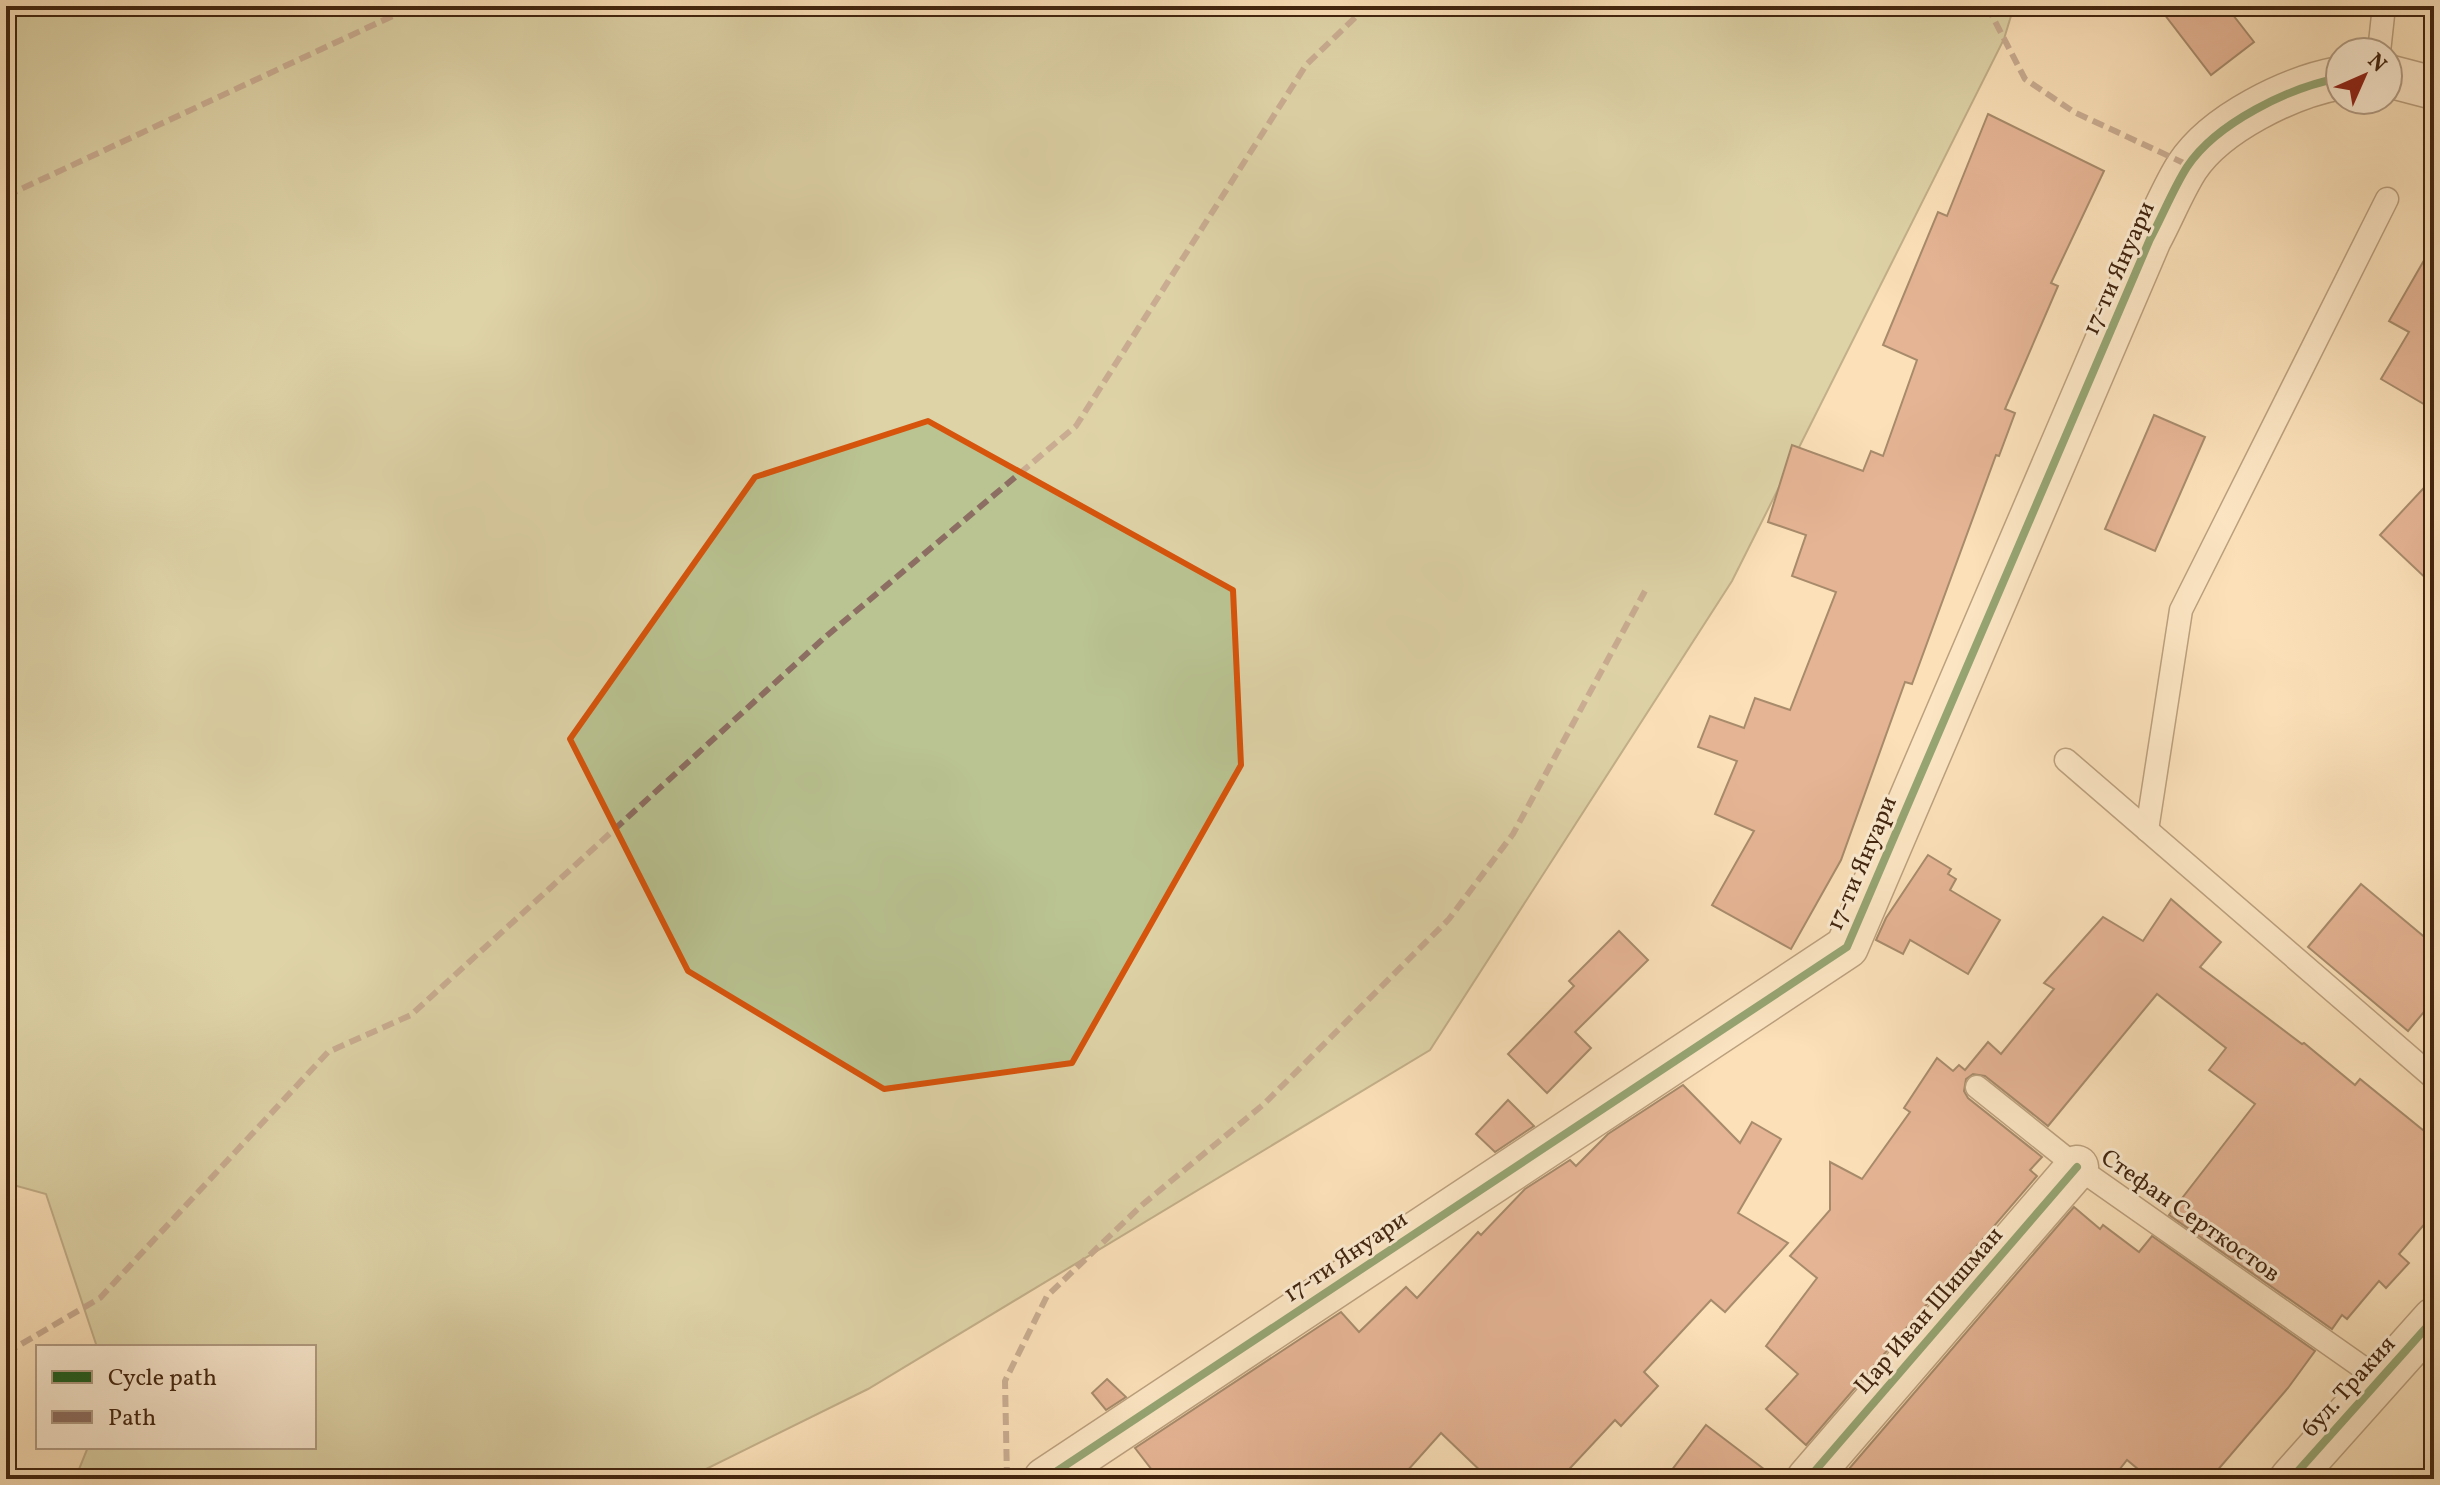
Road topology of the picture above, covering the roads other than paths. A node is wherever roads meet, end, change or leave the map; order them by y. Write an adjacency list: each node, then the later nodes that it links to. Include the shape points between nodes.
1 (2384, 6): 2 (lane)
2 (2381, 36)
3 (2404, 80): 5 (street)
4 (2324, 81): 14 (street, 17-ти Януари, via 2249,113 2188,165 2150,239 1847,947)
5 (2434, 88)
6 (2387, 199): 8 (lane, via 2181,610)
7 (2066, 760): 8 (lane)
8 (2147, 830): 9 (lane)
9 (2434, 1078)
10 (1977, 1087): 11 (lane, Стефан Серткостов)
11 (2077, 1167): 13 (lane, Стефан Серткостов); 15 (street, Цар Иван Шишман)
12 (2434, 1319): 13 (street, бул. Тракия)
13 (2379, 1379): 16 (street, бул. Тракия)
14 (1045, 1479)
15 (1808, 1479)
16 (2291, 1479)

